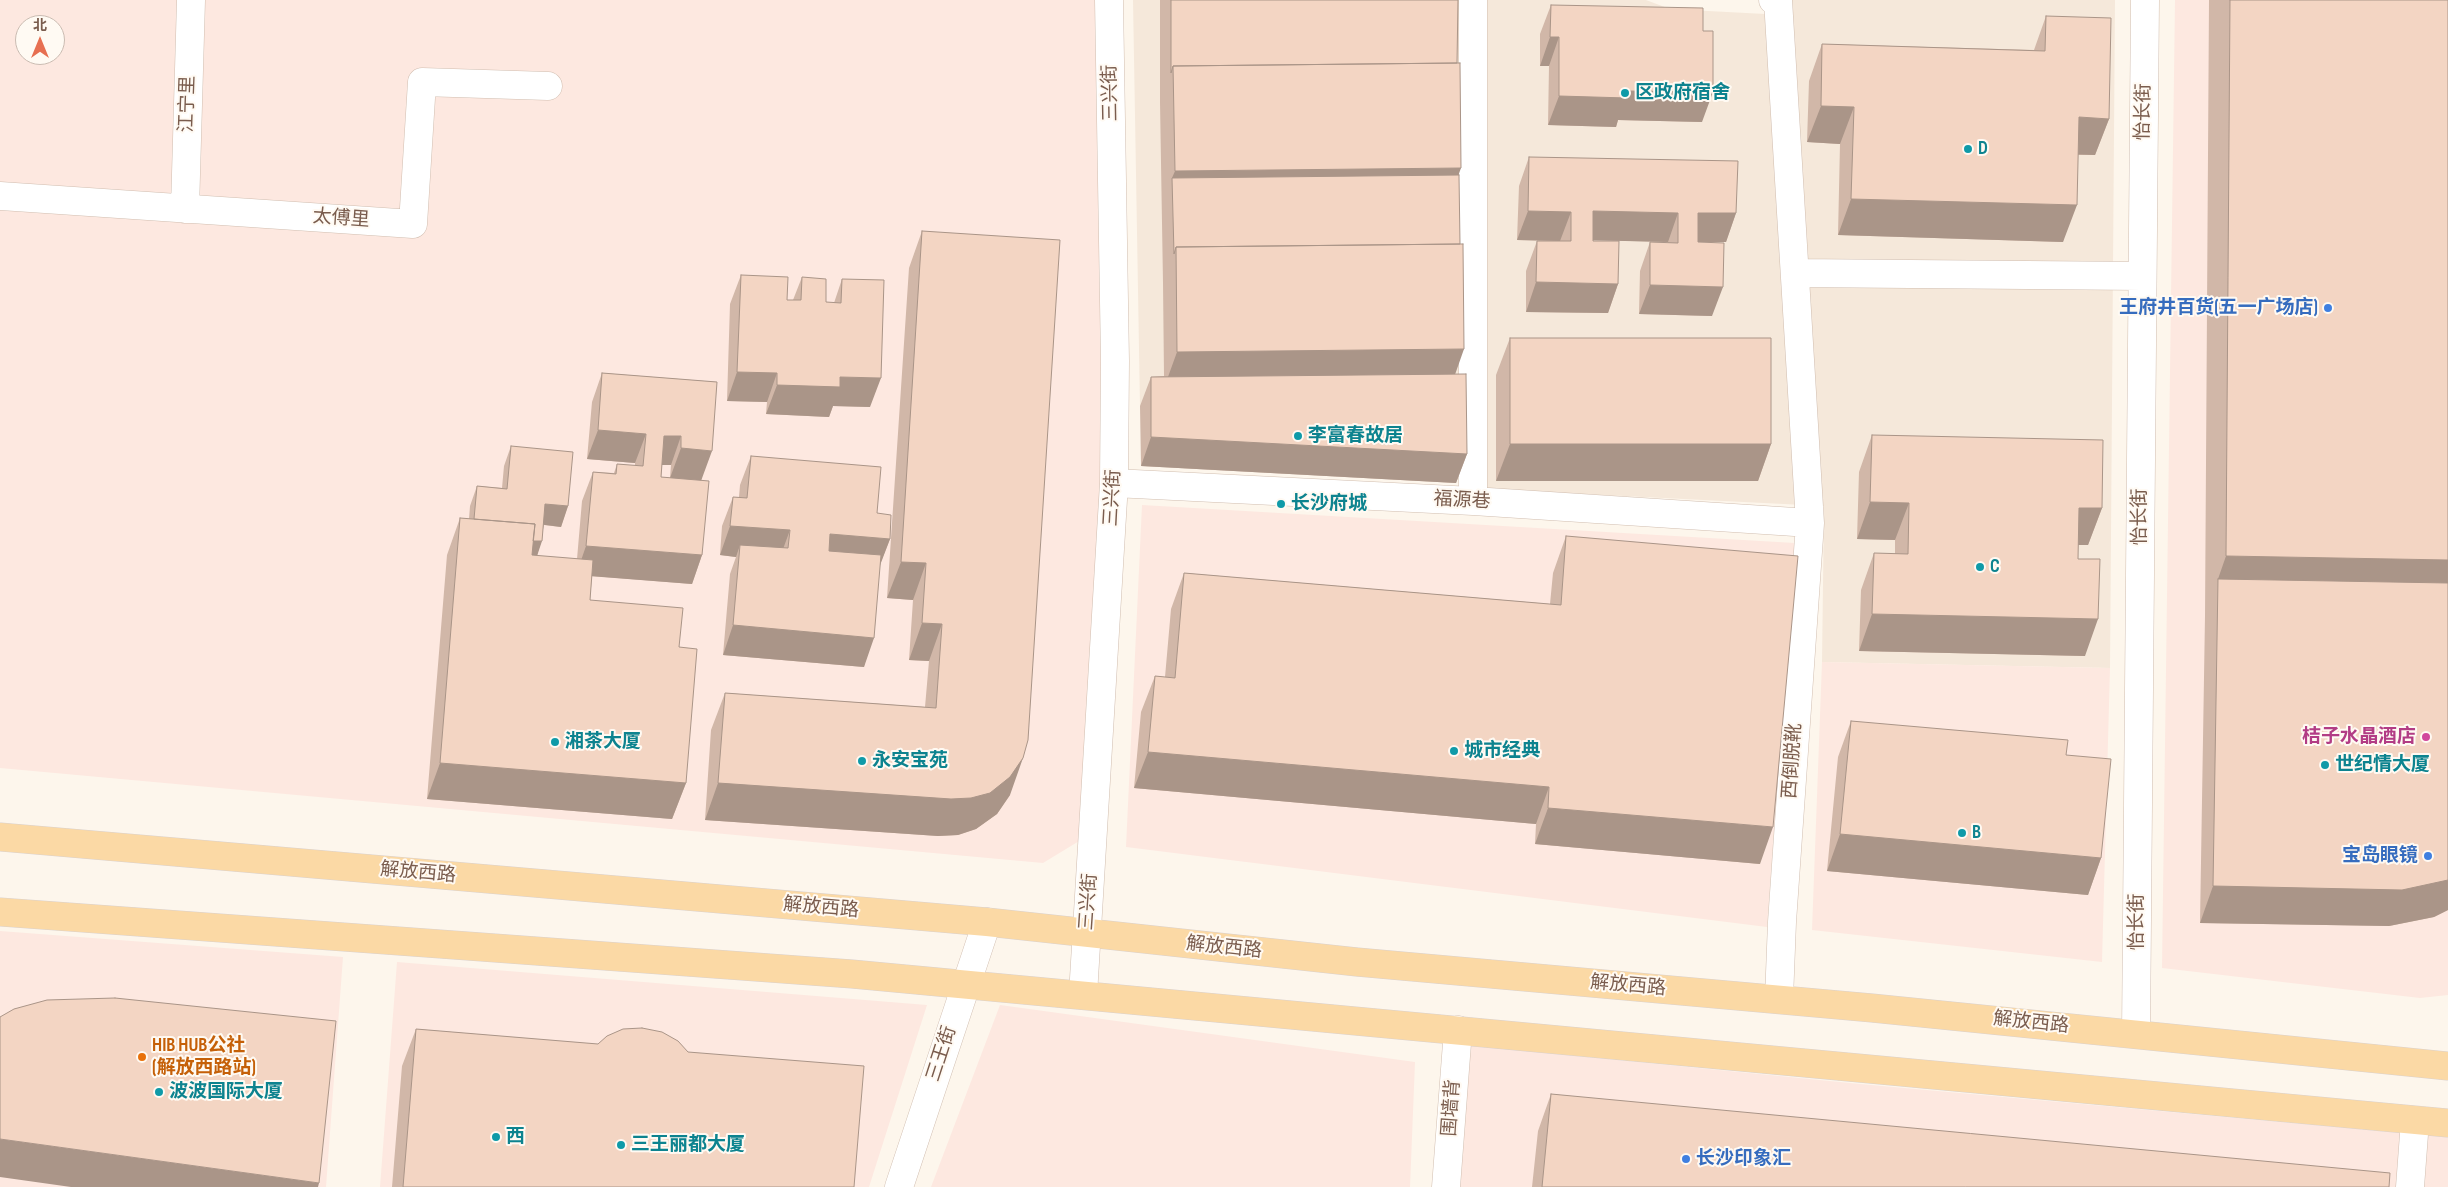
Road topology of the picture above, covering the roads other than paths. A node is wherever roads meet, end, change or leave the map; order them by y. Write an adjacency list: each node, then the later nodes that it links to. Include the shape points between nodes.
1 (191, 0): 8 (street, 江宁里)
2 (1109, 0): 11 (street, 三兴街)
3 (1473, 0): 12 (street)
4 (1773, 0): 9 (street, 西倒脱靴, via 1778,0)
5 (2145, 0): 10 (street, 怡长街)
6 (548, 86): 8 (street, 太傅里, via 422,82 413,224)
7 (0, 196): 8 (street, 太傅里)
8 (185, 209)
9 (1795, 273): 10 (street); 13 (street, 西倒脱靴)
10 (2142, 276): 22 (street, 怡长街)
11 (1114, 483): 12 (street, 福源巷); 17 (street, 三兴街)
12 (1473, 501): 13 (street, 福源巷)
13 (1810, 523): 20 (street, 西倒脱靴)
14 (0, 837): 16 (main road, 解放西路)
15 (0, 912): 18 (main road)
16 (987, 922): 17 (main road, 解放西路); 18 (street, 三王街)
17 (1087, 933): 19 (street, 三兴街); 20 (main road, 解放西路, via 1357,962)
18 (965, 984): 19 (main road); 28 (street, 三王街)
19 (1083, 995): 21 (main road)
20 (1779, 999): 22 (main road, 解放西路)
21 (1458, 1030): 26 (main road); 29 (street, 围墙背)
22 (2136, 1034): 24 (main road, 解放西路)
23 (2448, 1053): 24 (main road)
24 (2406, 1062): 25 (main road, 解放西路)
25 (2448, 1066)
26 (2415, 1121): 27 (main road); 30 (street)
27 (2448, 1123)
28 (899, 1187)
29 (1446, 1187)
30 (2410, 1187)

